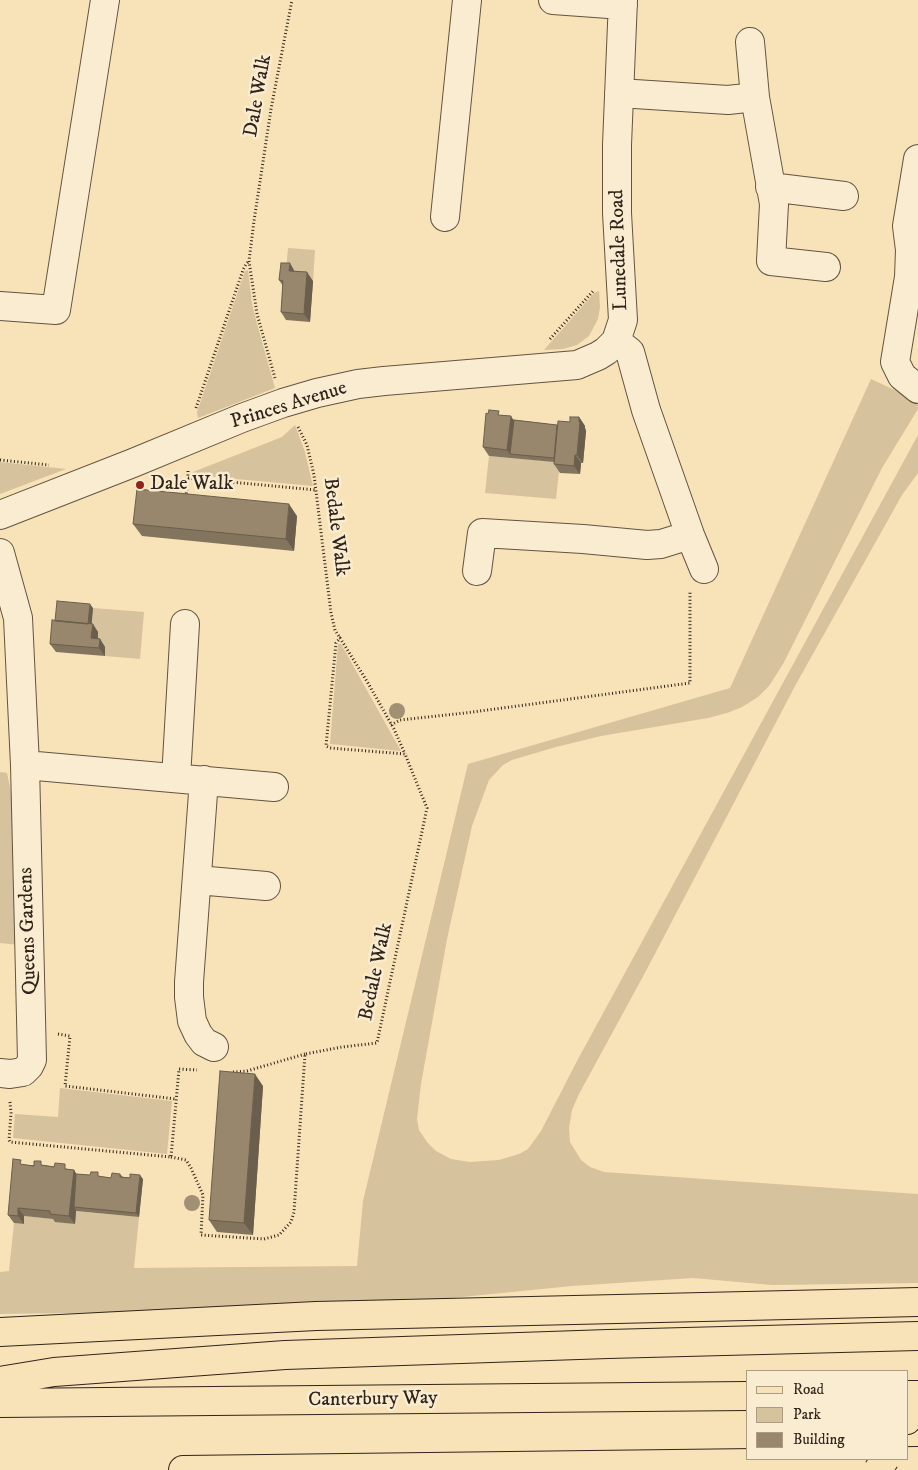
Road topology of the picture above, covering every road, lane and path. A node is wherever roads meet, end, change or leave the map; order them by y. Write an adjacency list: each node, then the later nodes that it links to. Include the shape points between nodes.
1 (105, 0): 16 (street, via 56,310)
2 (292, 0): 13 (path, Dale Walk, via 271,109)
3 (467, 0): 12 (street)
4 (552, 0): 5 (street)
5 (623, 2): 7 (street, Lunedale Road)
6 (750, 42): 8 (street)
7 (619, 93): 8 (street, via 728,100); 18 (street, Lunedale Road, via 617,213 623,314)
8 (755, 97): 10 (street)
9 (918, 159): 19 (street, via 907,226 909,277 895,362 902,376)
10 (770, 187): 11 (street); 14 (street, via 774,204 771,261)
11 (844, 196)
12 (445, 217)
13 (249, 261): 20 (path, Dale Walk, via 257,314); 21 (path, via 243,270 194,412)
14 (826, 267)
15 (597, 287): 17 (path)
16 (0, 306)
17 (549, 340)
18 (616, 341): 20 (street, Princes Avenue, via 598,356 577,365 364,384 331,390); 29 (street, via 630,354)
19 (918, 389)
20 (289, 412): 21 (street, Princes Avenue); 26 (path, Bedale Walk, via 307,445)
21 (198, 436): 28 (street, Princes Avenue)
22 (0, 460): 23 (path)
23 (49, 465)
24 (196, 468): 25 (path, via 188,471)
25 (188, 478): 26 (path); 27 (path)
26 (316, 490): 34 (path, Bedale Walk, via 331,613)
27 (185, 504)
28 (0, 515)
29 (690, 535): 31 (street, via 647,545 482,533); 32 (street)
30 (0, 553): 37 (street, Queens Gardens, via 18,618)
31 (477, 572)
32 (697, 576): 35 (path, via 690,683 400,720)
33 (185, 624): 38 (street)
34 (340, 638): 35 (path, Bedale Walk); 36 (path, via 336,643 326,746)
35 (391, 725): 36 (path, Bedale Walk)
36 (405, 754): 45 (path, Bedale Walk, via 427,808 377,1044 342,1046)
37 (25, 765): 38 (street); 48 (street, Queens Gardens, via 32,1060 23,1072 10,1074)
38 (176, 778): 39 (street)
39 (204, 780): 40 (street); 41 (street)
40 (274, 786)
41 (197, 880): 42 (street); 44 (street, via 189,982 192,1021 204,1042)
42 (266, 886)
43 (52, 1030): 49 (path, via 56,1034 70,1036 65,1086)
44 (214, 1047)
45 (305, 1054): 47 (path, via 247,1071); 50 (path, via 294,1212 292,1222 280,1236 264,1240 201,1235 203,1195 186,1160)
46 (198, 1070): 49 (path, via 179,1070)
47 (226, 1072)
48 (4, 1086): 50 (path, via 11,1107 10,1142)
49 (176, 1099): 50 (path)
50 (171, 1157)
51 (918, 1302): 52 (main road, via 316,1316)
52 (0, 1332)
53 (918, 1336): 54 (main road, via 295,1355 54,1372)
54 (0, 1382)
55 (746, 1396): 57 (main road, Canterbury Way)
56 (918, 1400): 58 (main road)
57 (0, 1403)
58 (908, 1418)
59 (918, 1461): 60 (main road)
60 (183, 1470)

